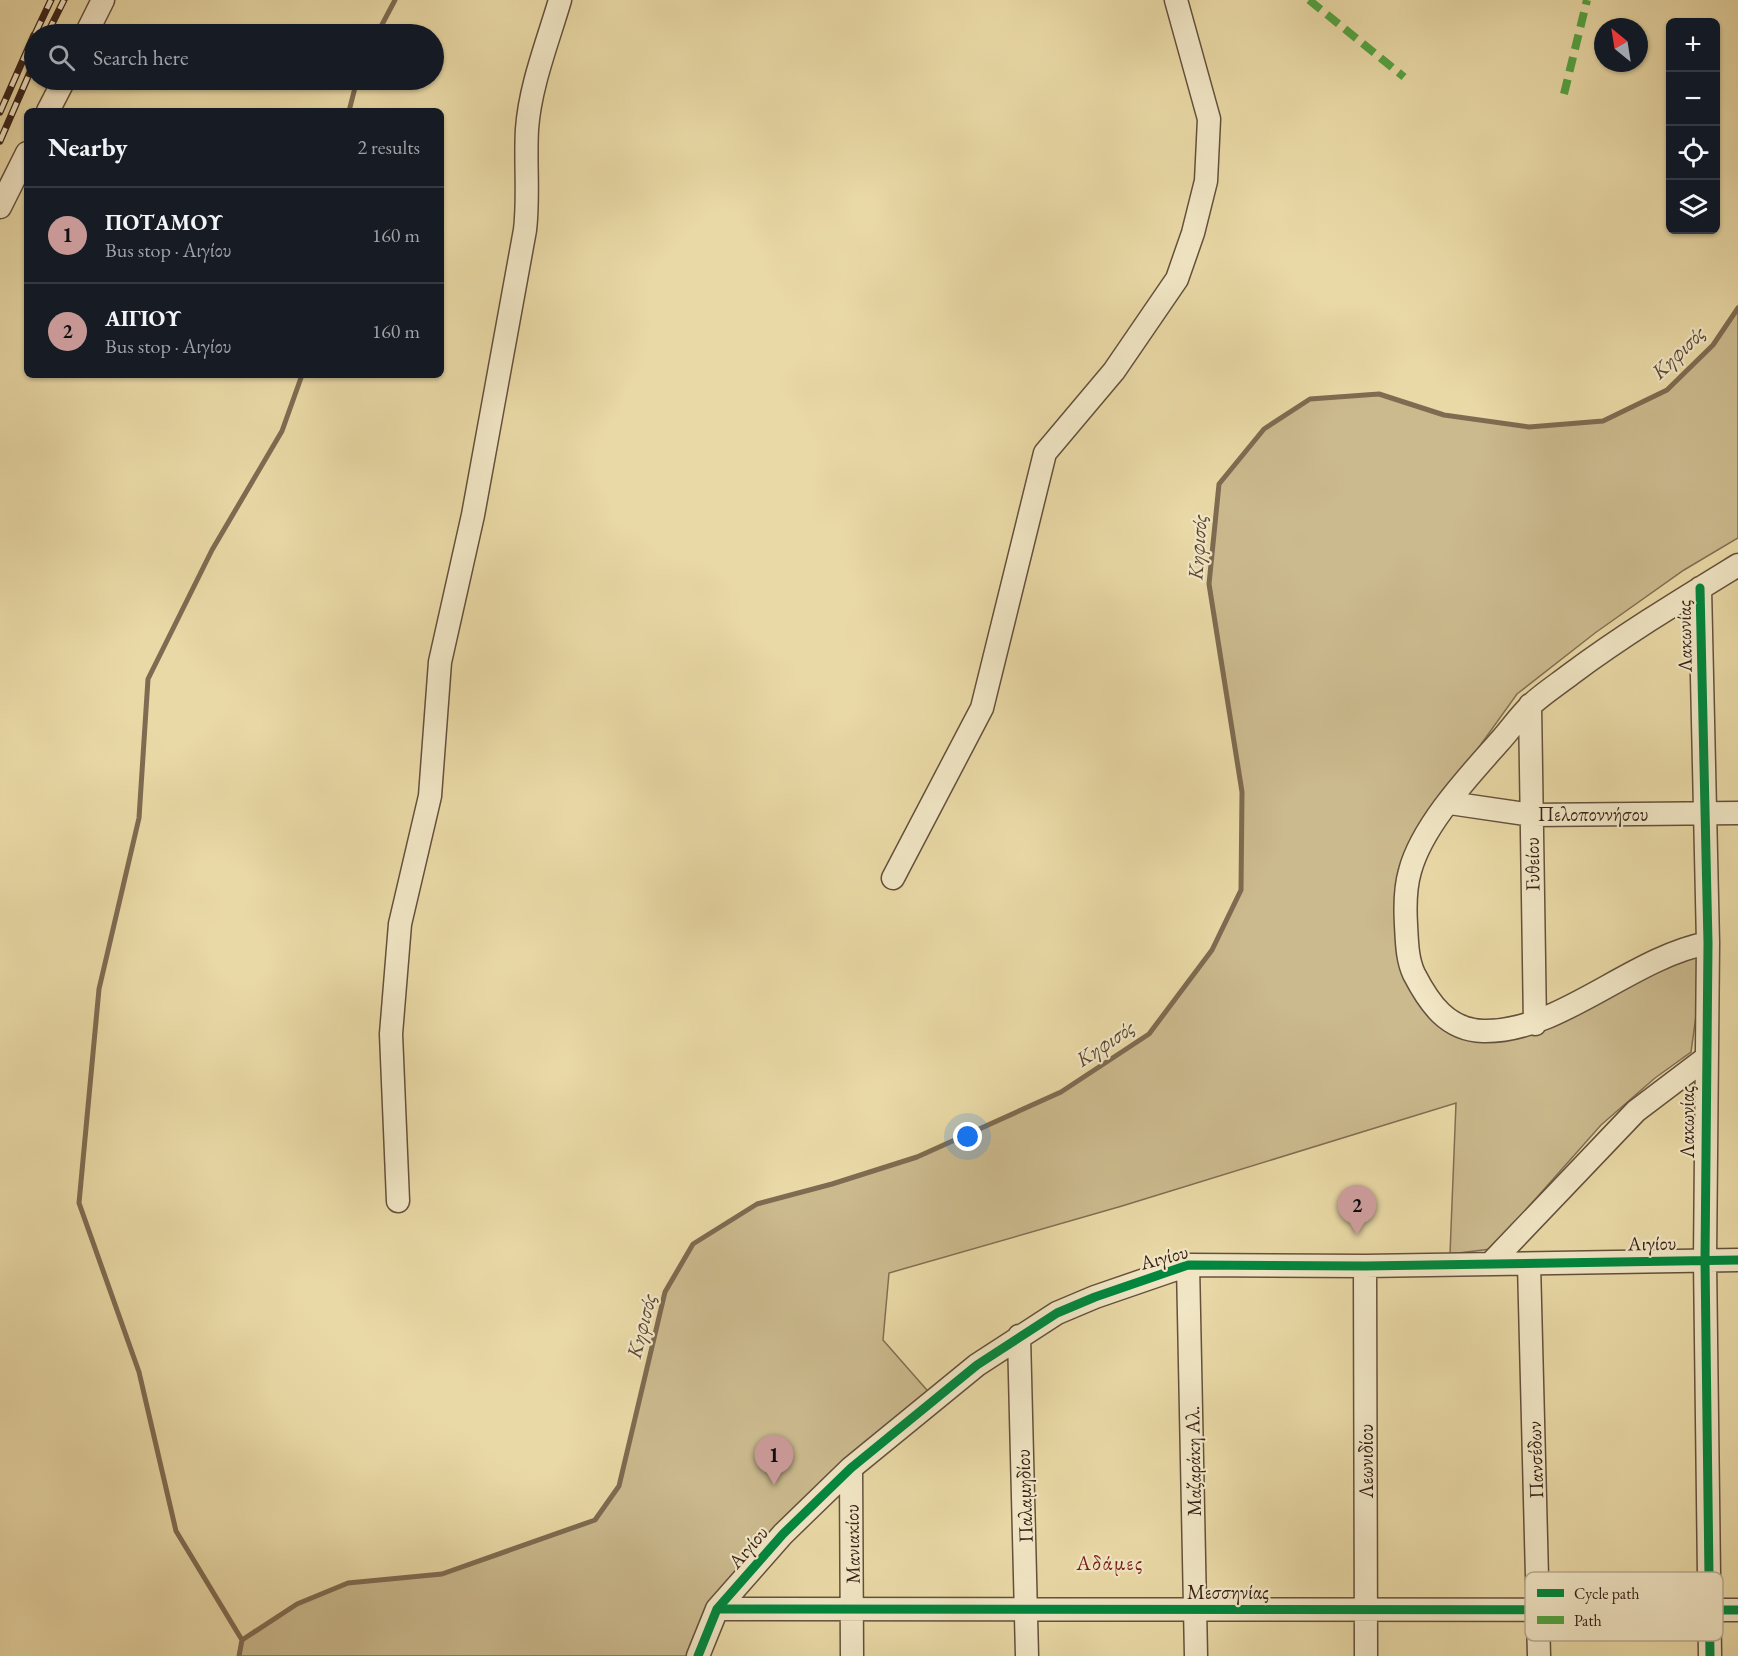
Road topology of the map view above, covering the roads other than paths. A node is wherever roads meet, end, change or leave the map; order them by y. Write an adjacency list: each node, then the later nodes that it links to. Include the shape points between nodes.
1 (103, 0): 4 (street)
2 (560, 0): 20 (street, via 530,111 525,230 473,515 440,662 430,796 400,924 391,1034)
3 (1176, 0): 16 (street, via 1209,119 1206,181 1193,232 1177,279 1114,371 1045,453 982,708)
4 (91, 24)
5 (59, 90): 6 (street)
6 (50, 108)
7 (24, 159): 8 (street)
8 (0, 207)
9 (1738, 565): 10 (street)
10 (1701, 588): 11 (street, via 1614,642); 13 (street, Λακωνίας)
11 (1530, 705): 12 (street); 15 (street, Γυθείου)
12 (1449, 802): 15 (street, Πελοποννήσου); 18 (street, via 1427,833 1410,871 1406,917 1412,969 1432,1004 1452,1023 1479,1031)
13 (1706, 813): 14 (street, Πελοποννήσου); 15 (street, Πελοποννήσου); 17 (street, Λακωνίας)
14 (1738, 813)
15 (1532, 814): 18 (street, Γυθείου)
16 (893, 878)
17 (1708, 942): 18 (street, via 1667,954); 19 (street, Λακωνίας)
18 (1534, 1024)
19 (1706, 1058): 21 (street, Λακωνίας); 23 (street, via 1636,1111)
20 (399, 1201)
21 (1705, 1260): 22 (street, Αιγίου); 24 (street, Αιγίου); 30 (street, Λακωνίας)
22 (1738, 1260)
23 (1490, 1264): 24 (street, Αιγίου); 26 (street, Αιγίου)
24 (1529, 1264): 29 (street, Πανσέδων)
25 (1188, 1265): 26 (street, Αιγίου); 27 (street, Αιγίου, via 1095,1297 1057,1313); 34 (street, Μαζαράκη Αλ.)
26 (1365, 1266): 35 (street, Λεωνιδίου)
27 (1019, 1336): 28 (street, Αιγίου, via 977,1365); 33 (street, Παλαμηδίου)
28 (851, 1468): 31 (street, Αιγίου, via 783,1534); 32 (street, Μανιακίου)
29 (1538, 1572)
30 (1709, 1572)
31 (717, 1609): 32 (street, Μεσσηνίας); 37 (street, Αιγίου)
32 (853, 1609): 33 (street, Μεσσηνίας); 38 (street, Μανιακίου)
33 (1028, 1609): 34 (street, Μεσσηνίας); 39 (street, Παλαμηδίου)
34 (1197, 1610): 35 (street, Μεσσηνίας); 40 (street, Μαζαράκη Αλ.)
35 (1366, 1610): 36 (street, Μεσσηνίας); 41 (street, Λεωνιδίου)
36 (1525, 1610)
37 (698, 1656)
38 (852, 1656)
39 (1027, 1656)
40 (1196, 1656)
41 (1366, 1656)

